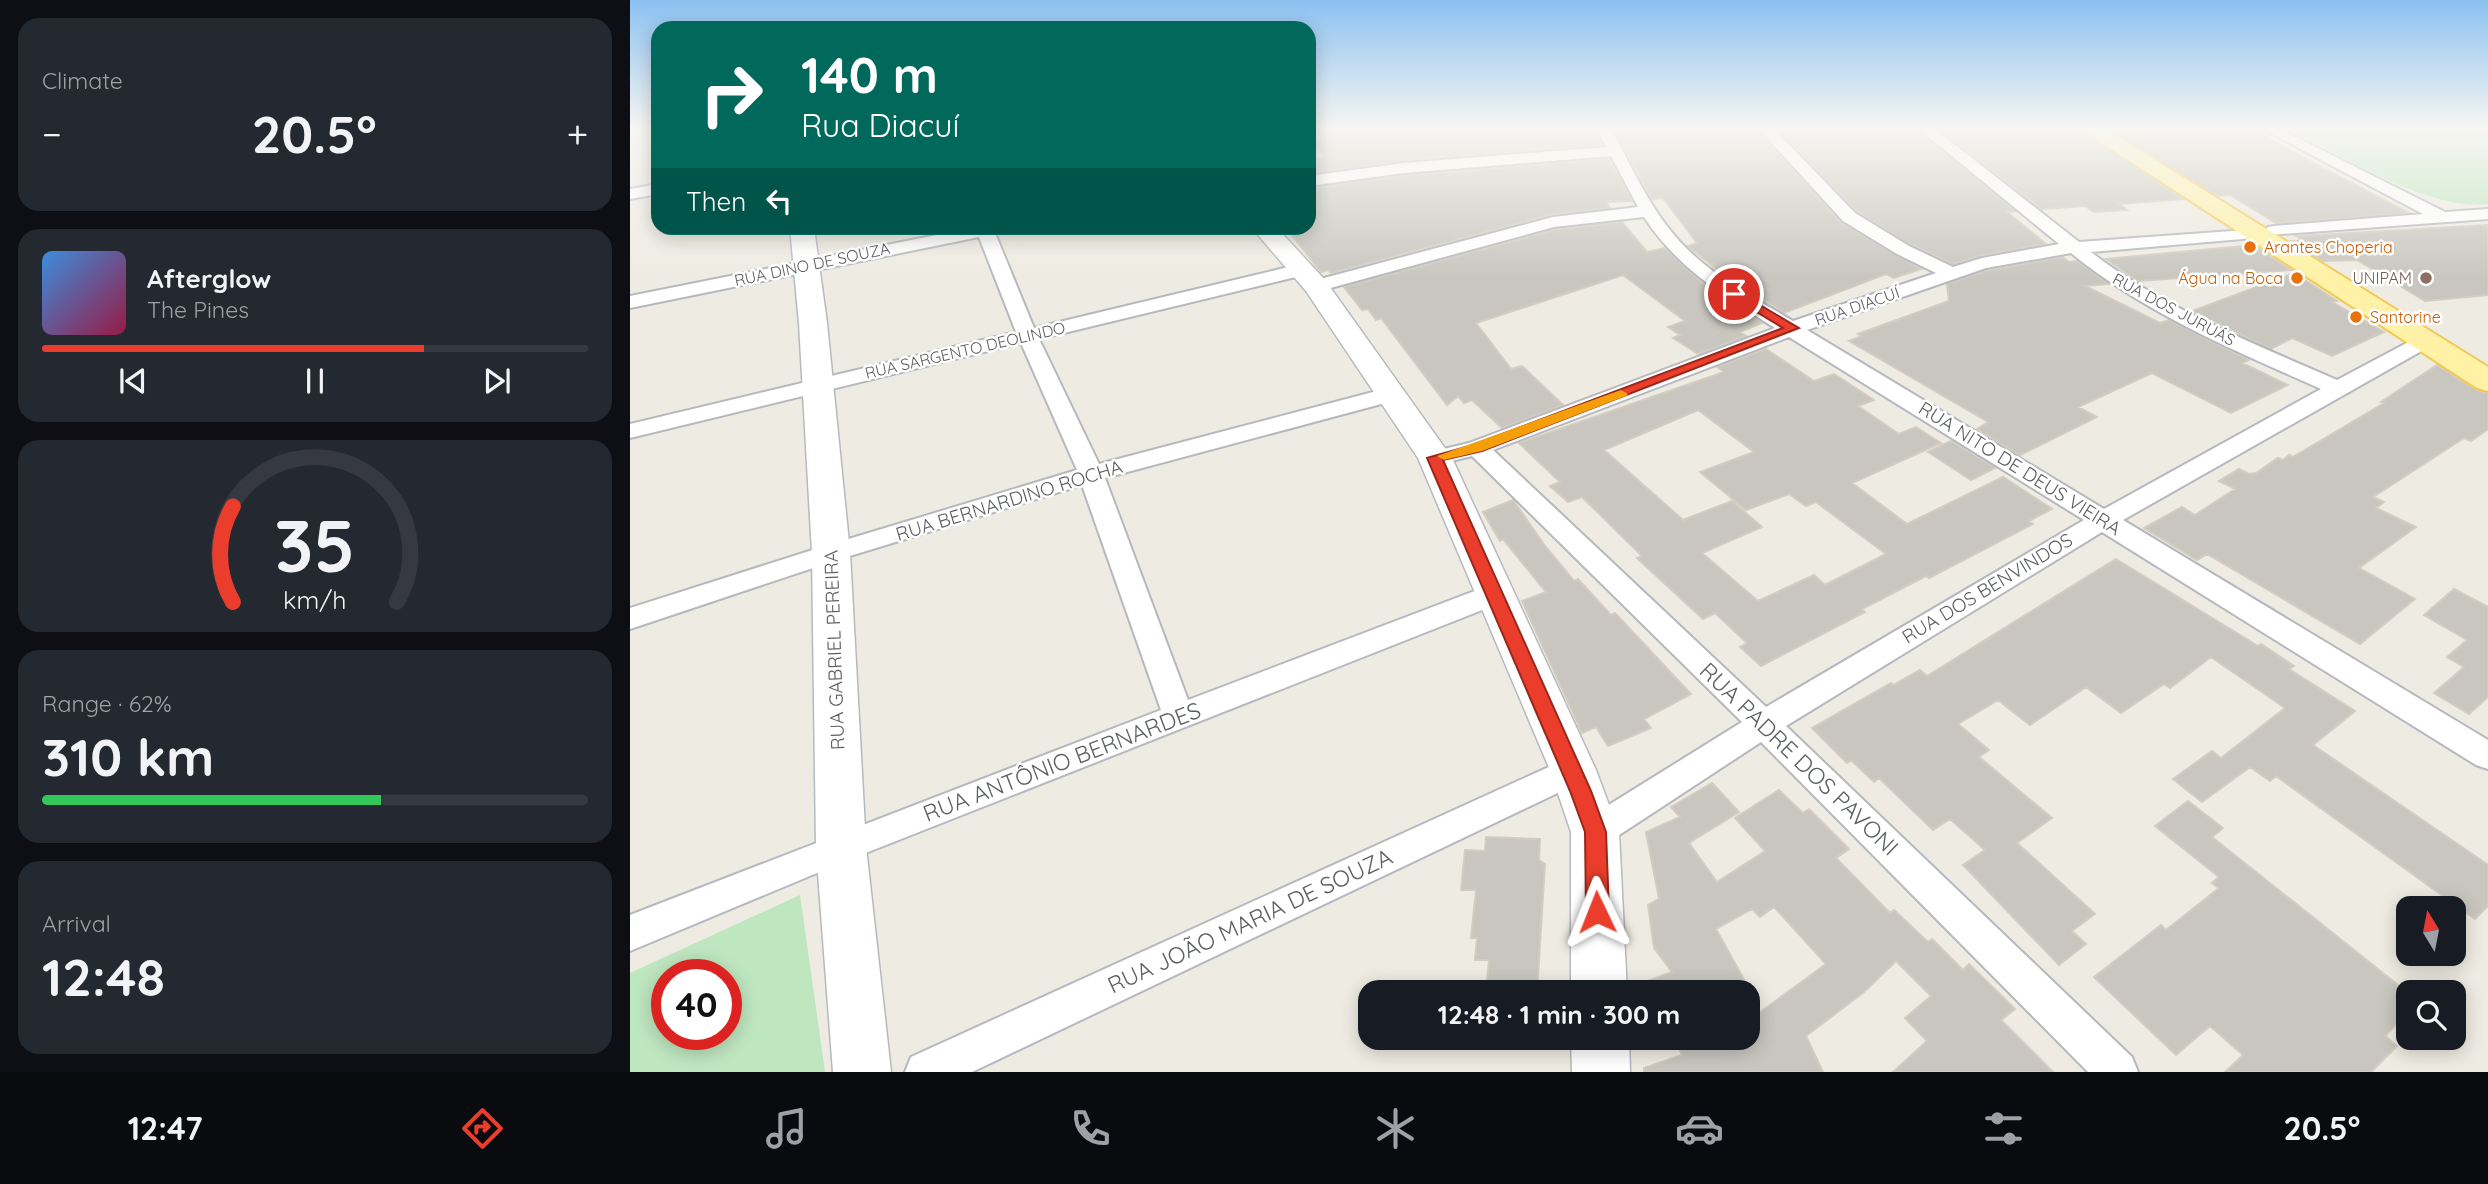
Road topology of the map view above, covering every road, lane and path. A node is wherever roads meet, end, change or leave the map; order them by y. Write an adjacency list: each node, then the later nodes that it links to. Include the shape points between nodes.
1 (1631, 179): 9 (street, RUA NITO DE DEUS VIEIRA)
2 (1813, 179): 19 (street, via 1849,217)
3 (1988, 179): 17 (street, RUA DOS JURUÁS)
4 (2176, 179): 12 (main road)
5 (2185, 179): 12 (main road)
6 (2367, 179): 11 (street)
7 (651, 190): 8 (street)
8 (630, 194)
9 (1649, 211): 20 (street, RUA SARGENTO DEOLINDO, via 1553,222); 22 (street, RUA NITO DE DEUS VIEIRA, via 1693,265)
10 (2488, 214): 11 (street, RUA DIACUÍ)
11 (2441, 217): 12 (street, RUA DIACUÍ)
12 (2264, 232): 17 (street, RUA DIACUÍ); 24 (main road); 25 (main road)
13 (803, 235): 18 (street, RUA GABRIEL PEREIRA)
14 (954, 235): 18 (street, RUA DINO DE SOUZA)
15 (991, 235): 23 (street)
16 (1270, 235): 20 (street)
17 (2073, 248): 19 (street, RUA DIACUÍ, via 2014,256); 28 (street, RUA DOS JURUÁS, via 2113,278 2198,326)
18 (805, 266): 21 (street, RUA DINO DE SOUZA); 27 (street, RUA GABRIEL PEREIRA)
19 (1954, 274): 22 (street, RUA DIACUÍ)
20 (1308, 278): 23 (street, RUA SARGENTO DEOLINDO); 29 (street)
21 (630, 302)
22 (1793, 328): 31 (street, RUA DIACUÍ); 34 (street, RUA NITO DE DEUS VIEIRA)
23 (1027, 335): 27 (street, RUA SARGENTO DEOLINDO); 33 (street)
24 (2425, 341): 26 (main road); 28 (street, RUA DOS BENVINDOS)
25 (2488, 369)
26 (2488, 381)
27 (817, 386): 30 (street, RUA SARGENTO DEOLINDO); 35 (street, RUA GABRIEL PEREIRA)
28 (2337, 388): 34 (street, RUA DOS BENVINDOS)
29 (1392, 394): 32 (street); 33 (street, RUA BERNARDINO ROCHA)
30 (630, 431)
31 (1477, 448): 32 (street, RUA DIACUÍ); 39 (street, RUA PADRE DOS PAVONI)
32 (1435, 458): 36 (street)
33 (1091, 474): 35 (street, RUA BERNARDINO ROCHA); 38 (street)
34 (2103, 519): 39 (street, RUA DOS BENVINDOS); 40 (street, RUA NITO DE DEUS VIEIRA)
35 (831, 553): 37 (street, RUA BERNARDINO ROCHA); 43 (street, RUA GABRIEL PEREIRA)
36 (1495, 594): 38 (street, RUA ANTÔNIO BERNARDES); 41 (street)
37 (630, 619)
38 (1179, 717): 43 (street, RUA ANTÔNIO BERNARDES)
39 (1762, 722): 42 (street, RUA DOS BENVINDOS); 50 (street, RUA PADRE DOS PAVONI)
40 (2488, 756)
41 (1573, 771): 42 (street); 48 (street, RUA JOÃO MARIA DE SOUZA)
42 (1595, 832): 45 (street)
43 (841, 847): 44 (street, RUA ANTÔNIO BERNARDES); 47 (street, RUA GABRIEL PEREIRA)
44 (630, 933)
45 (1599, 980)
46 (1600, 1050): 49 (street)
47 (862, 1072)
48 (926, 1072)
49 (1601, 1072)
50 (2117, 1072)

